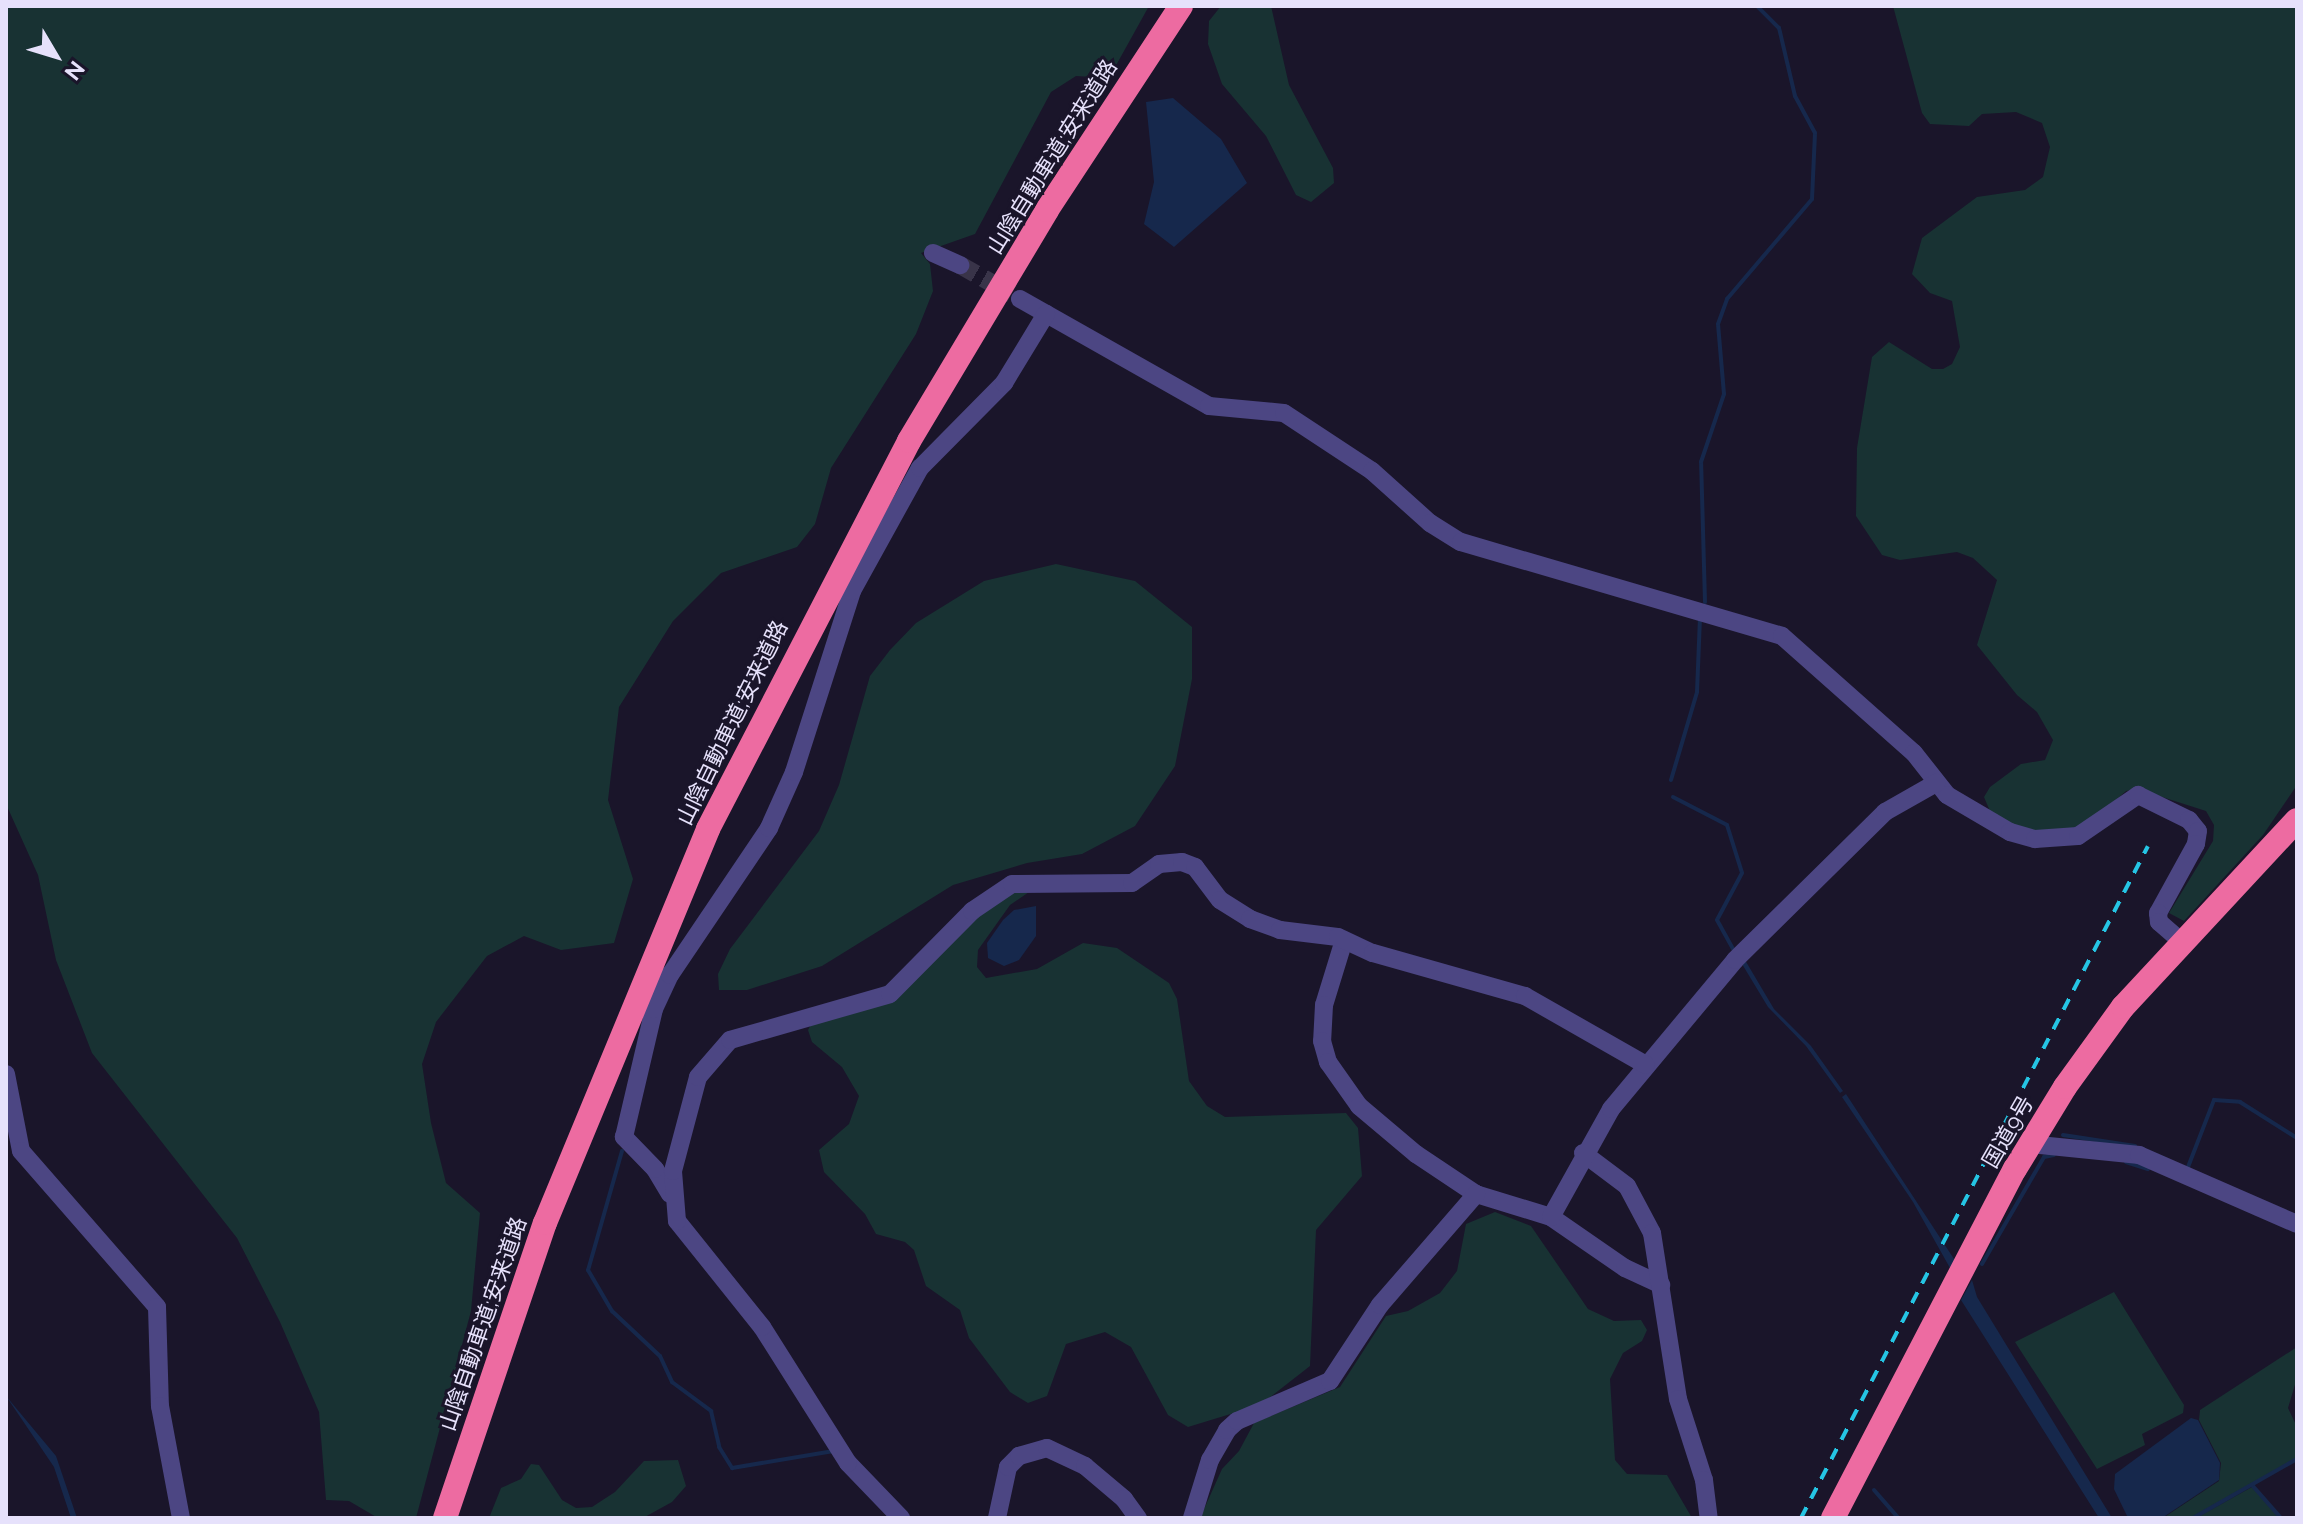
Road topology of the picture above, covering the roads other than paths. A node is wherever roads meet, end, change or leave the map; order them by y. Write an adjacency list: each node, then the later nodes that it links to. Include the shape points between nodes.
1 (1175, 14): 20 (highway, 山陰自動車道;安来道路, via 909,441 708,829 556,1195)
2 (933, 253): 3 (street)
3 (960, 265)
4 (1020, 299): 5 (street)
5 (1046, 314): 6 (street, via 1209,406 1284,413 1372,471 1430,523 1461,542 1782,636 1914,753); 15 (street, via 1004,383 920,468 852,591 794,772 769,828 670,975 654,1009 624,1137 665,1181)
6 (1936, 783): 9 (street, via 1978,816 2035,839 2064,840 2090,832 2132,796 2146,797 2189,820 2198,831 2196,844 2158,913 2159,922); 10 (street, via 1885,812 1735,960)
7 (2297, 820): 9 (highway, 国道9号)
8 (1344, 940): 10 (street, via 1535,1000); 14 (street, via 1322,1016 1328,1062 1372,1119); 15 (street, via 1250,919 1220,900 1188,862 1159,864 1132,883 1012,884 972,911 903,987 730,1040 719,1048 698,1077 675,1161)
9 (2183, 943): 12 (highway, 国道9号, via 2123,1007)
10 (1646, 1065): 13 (street)
11 (6, 1074): 19 (street, via 21,1151 157,1307 160,1406)
12 (2029, 1144): 17 (street, via 2139,1155); 26 (highway, 国道9号)
13 (1583, 1153): 16 (street); 18 (street, via 1614,1174 1637,1201 1657,1250)
14 (1476, 1194): 16 (street); 24 (street, via 1380,1305 1330,1381 1227,1430 1210,1460)
15 (672, 1205): 21 (street, via 685,1236 762,1327 848,1463)
16 (1551, 1217): 18 (street, via 1625,1268)
17 (2297, 1224)
18 (1661, 1285): 25 (street, via 1678,1399 1704,1480)
19 (181, 1518)
20 (445, 1518)
21 (901, 1518)
22 (997, 1518): 23 (street, via 1008,1467 1019,1456 1047,1448 1085,1466)
23 (1138, 1518)
24 (1192, 1518)
25 (1709, 1518)
26 (1833, 1518)

